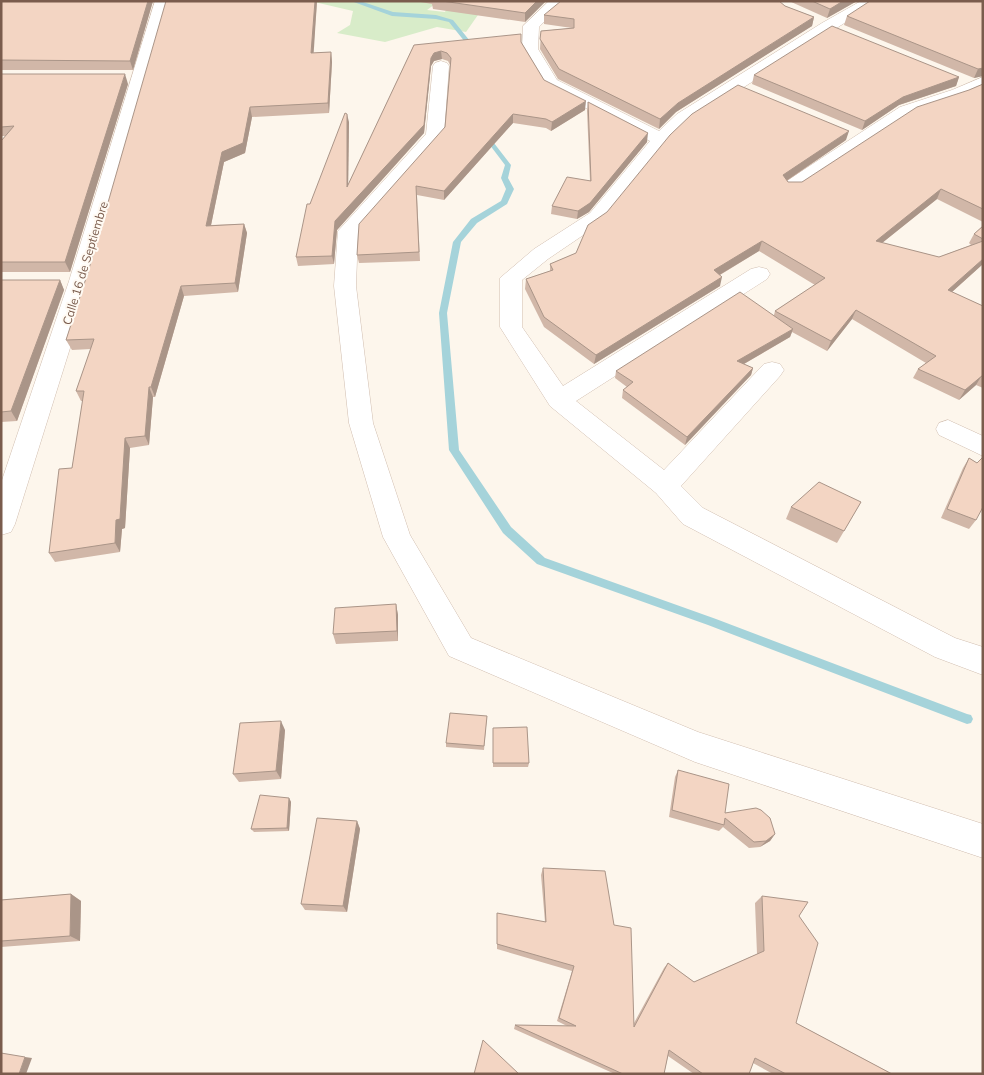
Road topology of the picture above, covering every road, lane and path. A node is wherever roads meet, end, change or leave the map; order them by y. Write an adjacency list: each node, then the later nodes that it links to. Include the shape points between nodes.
1 (163, 1): 21 (street, Calle 16 de Septiembre, via 131,77)
2 (561, 1): 12 (street, via 531,26 530,49 552,83)
3 (872, 1): 4 (street)
4 (819, 23): 5 (street); 9 (street)
5 (845, 33)
6 (442, 66): 23 (street, via 434,135 348,231 345,286 361,423 396,537 460,647 695,747)
7 (956, 78): 8 (street)
8 (979, 84): 13 (street, via 906,112)
9 (735, 85): 10 (street); 12 (street, via 683,118)
10 (754, 92)
11 (845, 131): 13 (street)
12 (661, 139): 17 (street, via 597,217 511,278 511,327)
13 (864, 139): 14 (street)
14 (792, 186)
15 (758, 274): 17 (street)
16 (772, 370): 20 (street)
17 (559, 400): 20 (street)
18 (948, 429): 19 (street)
19 (983, 447)
20 (665, 486): 22 (street, via 693,516 946,648)
21 (1, 524)
22 (983, 661)
23 (983, 841)

